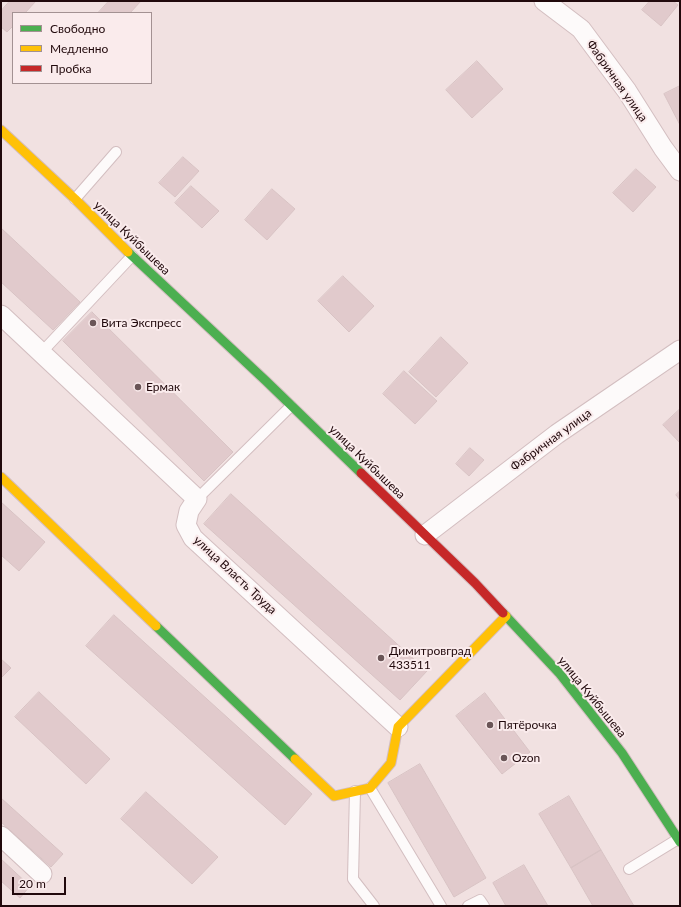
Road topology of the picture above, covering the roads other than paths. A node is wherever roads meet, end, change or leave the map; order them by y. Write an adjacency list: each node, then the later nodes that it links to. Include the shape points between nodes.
1 (544, 1): 4 (street, Фабричная улица, via 581,29 627,91)
2 (1, 130): 5 (main road, улица Куйбышева)
3 (116, 152): 5 (lane)
4 (680, 171)
5 (75, 199): 6 (main road, улица Куйбышева)
6 (132, 256): 9 (lane); 10 (main road, улица Куйбышева)
7 (1, 315): 9 (street)
8 (680, 350): 13 (street, Фабричная улица, via 556,434)
9 (41, 353): 12 (street)
10 (291, 406): 12 (lane); 13 (main road, улица Куйбышева)
11 (1, 477): 17 (main road, via 334,796)
12 (196, 499): 15 (street, улица Власть Труда, via 189,511 186,525 192,538)
13 (425, 535): 14 (main road, улица Куйбышева, via 476,583)
14 (506, 616): 15 (main road); 19 (main road, улица Куйбышева, via 560,674 622,753)
15 (398, 727): 16 (main road, via 391,763)
16 (370, 788): 17 (main road); 23 (lane)
17 (355, 791): 22 (lane, via 353,879)
18 (1, 836): 21 (street)
19 (679, 841): 20 (lane)
20 (629, 868)
21 (42, 874)
22 (374, 906)
23 (441, 906)
24 (468, 906): 25 (lane, via 480,900)
25 (484, 906)

